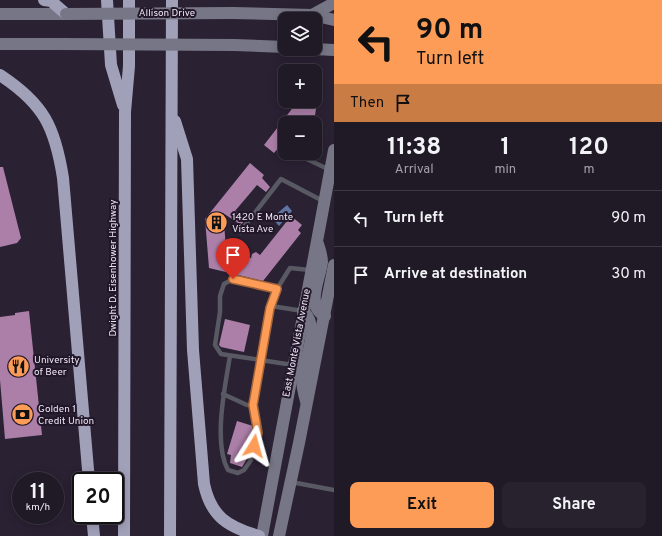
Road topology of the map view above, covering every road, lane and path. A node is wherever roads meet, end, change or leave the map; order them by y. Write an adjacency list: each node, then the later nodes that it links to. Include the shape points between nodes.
1 (44, 0): 8 (highway, via 51,1)
2 (107, 0): 18 (highway, via 111,65)
3 (129, 0): 18 (highway, Dwight D. Eisenhower Highway, via 129,66)
4 (172, 0): 17 (highway)
5 (334, 3): 6 (main road)
6 (318, 12)
7 (0, 14): 8 (main road, Allison Drive)
8 (66, 14): 9 (main road, Allison Drive, bridge)
9 (278, 14)
10 (322, 17): 11 (main road, Allison Drive)
11 (334, 20)
12 (0, 44): 13 (main road, bridge)
13 (278, 47)
14 (322, 49): 15 (main road)
15 (334, 50)
16 (0, 75): 37 (highway, via 20,90 43,114 59,148 64,178)
17 (171, 108): 43 (highway); 44 (highway, via 187,159 193,350 207,500 215,513 245,532)
18 (125, 112): 42 (highway, Dwight D. Eisenhower Highway)
19 (334, 150): 21 (main road, East Monte Vista Avenue)
20 (309, 160): 21 (lane)
21 (330, 170): 22 (main road, East Monte Vista Avenue)
22 (324, 202): 23 (lane, via 281,179); 24 (main road, East Monte Vista Avenue)
23 (240, 232)
24 (317, 239): 26 (main road, East Monte Vista Avenue); 30 (main road, via 322,261 315,304 320,314)
25 (334, 265): 30 (main road)
26 (311, 270): 27 (lane, via 290,268); 29 (main road, East Monte Vista Avenue)
27 (277, 289): 28 (lane); 31 (lane, via 233,279 224,284 220,296 215,345 221,354)
28 (271, 306): 29 (lane); 32 (lane)
29 (303, 310): 33 (main road, East Monte Vista Avenue); 36 (main road, via 312,324 302,380)
30 (327, 317): 36 (main road)
31 (230, 356): 32 (lane); 34 (lane)
32 (262, 362): 33 (lane); 35 (lane)
33 (293, 365): 44 (main road, East Monte Vista Avenue)
34 (223, 394): 35 (lane, via 247,405); 35 (lane, via 221,433 224,463 228,470 238,473 244,470 251,460 258,433)
35 (253, 405)
36 (307, 406): 38 (main road)
37 (88, 472)
38 (291, 482): 39 (lane); 45 (main road)
39 (334, 490)
40 (93, 524): 41 (highway)
41 (94, 536)
42 (124, 536)
43 (170, 536)
44 (260, 536)
45 (279, 536)

